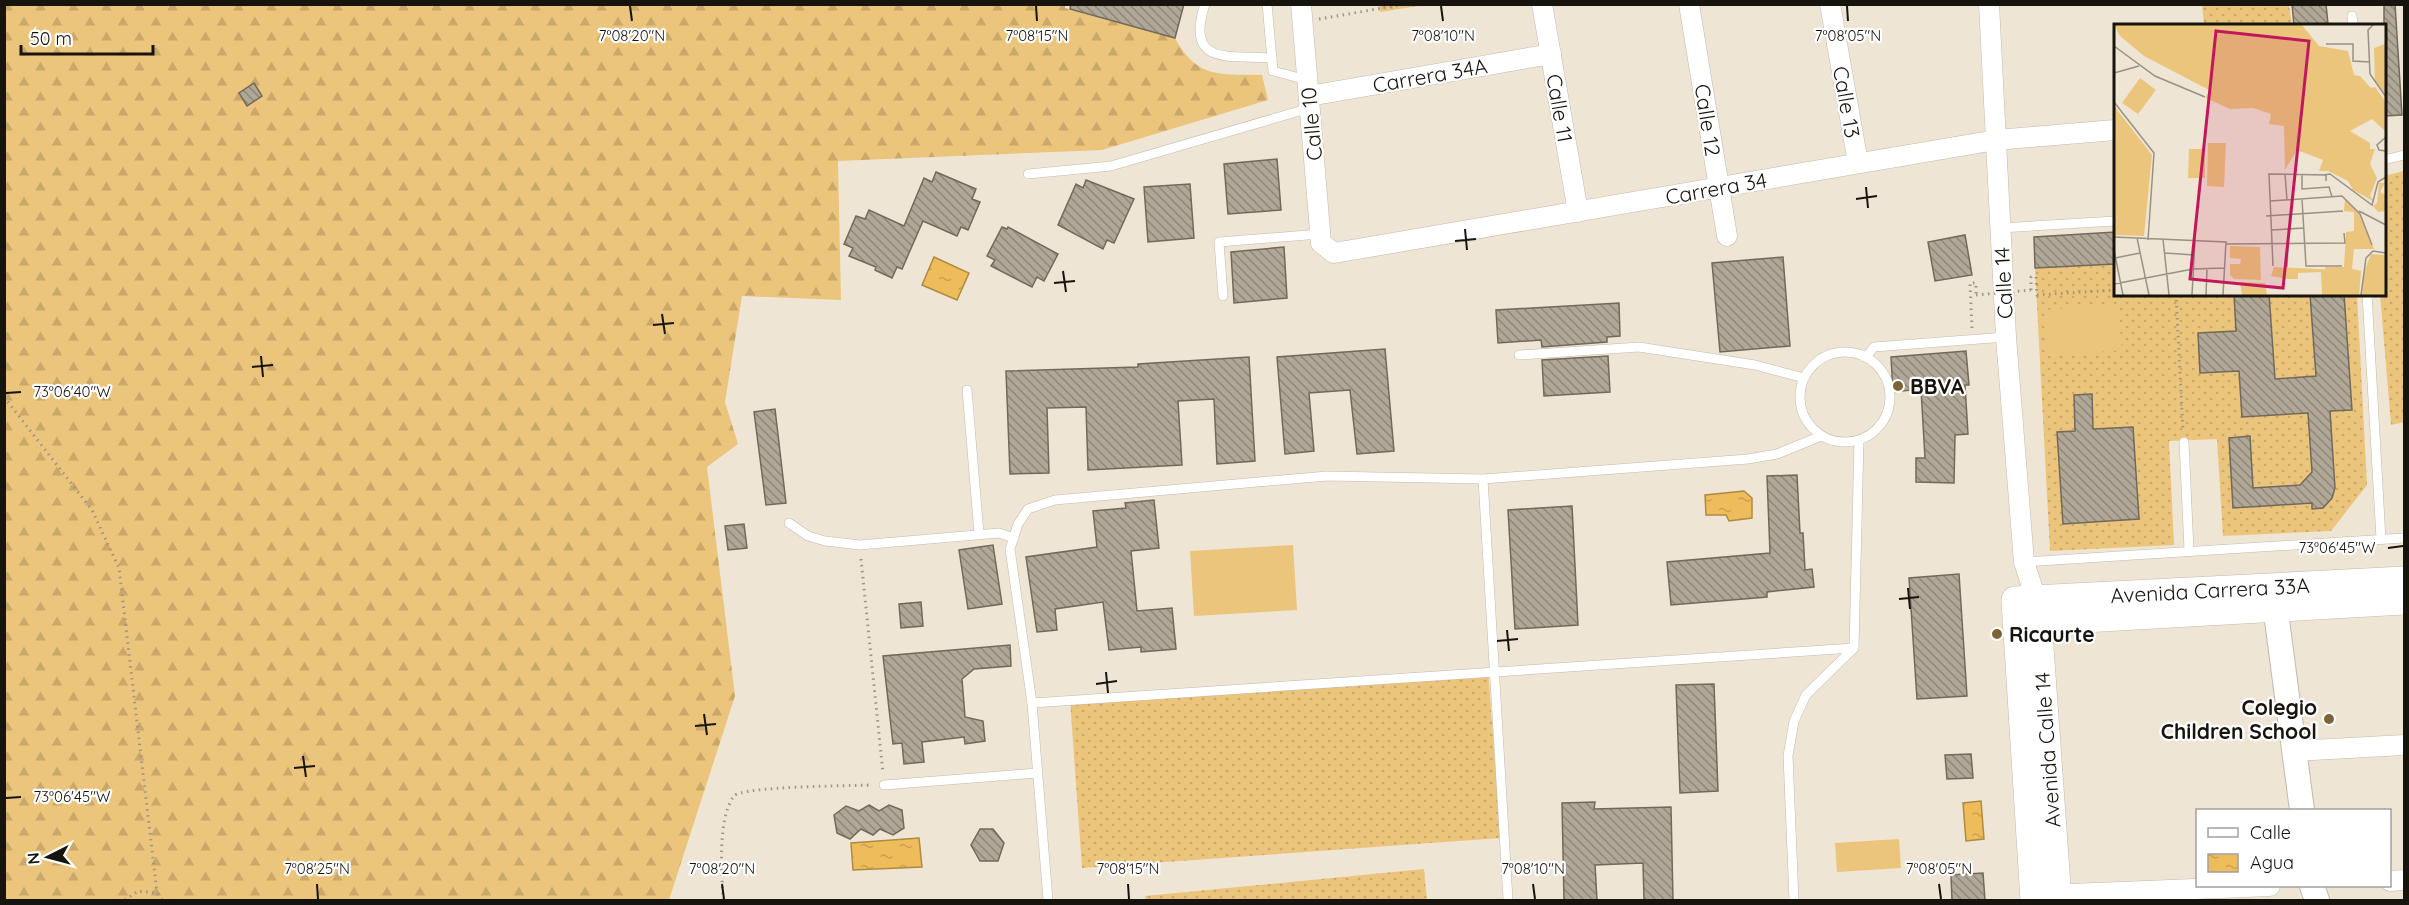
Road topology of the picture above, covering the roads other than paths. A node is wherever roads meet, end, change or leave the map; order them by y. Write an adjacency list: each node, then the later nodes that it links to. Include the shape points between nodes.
1 (1204, 4): 9 (lane, via 1198,25 1204,48 1215,54)
2 (1267, 4): 9 (lane)
3 (1542, 4): 8 (street, Calle 11)
4 (1689, 4): 17 (street, Calle 12)
5 (1830, 4): 15 (street, Calle 13)
6 (1989, 4): 12 (street, Calle 14)
7 (1302, 13): 10 (street, Calle 10)
8 (1551, 54): 10 (street, Carrera 34A); 18 (street, Calle 11)
9 (1272, 58): 10 (lane, via 1273,71)
10 (1309, 95): 16 (lane, via 1111,166); 22 (street, Calle 10)
11 (2114, 130): 12 (street, Carrera 34)
12 (1996, 140): 15 (street, Carrera 34); 20 (street, Calle 14)
13 (2404, 155): 14 (lane)
14 (2385, 160)
15 (1858, 164): 17 (street, Carrera 34)
16 (1028, 174)
17 (1719, 188): 18 (street, Carrera 34); 21 (street, Calle 12)
18 (1578, 212): 22 (street, Carrera 34, via 1346,252 1334,253)
19 (2114, 221): 20 (lane)
20 (2001, 228): 25 (street, Calle 14)
21 (1727, 237)
22 (1320, 238): 23 (lane, via 1219,242)
23 (1223, 296)
24 (2367, 296): 38 (lane)
25 (2006, 337): 27 (lane, via 1874,347); 40 (street, Calle 14)
26 (1519, 356): 28 (lane, via 1639,347 1755,365)
27 (1866, 357): 28 (lane, via 1838,352 1812,366); 31 (lane, via 1884,376 1890,402 1880,426)
28 (1804, 378): 30 (lane, via 1800,404 1811,428)
29 (967, 390): 35 (lane)
30 (1821, 436): 31 (lane, via 1833,441); 33 (lane, via 1777,454 1748,459)
31 (1858, 441): 45 (lane)
32 (2184, 442): 39 (lane)
33 (1483, 479): 36 (lane, via 1327,476 1055,500 1028,509); 46 (lane)
34 (789, 524): 35 (lane, via 808,536 860,545)
35 (979, 534): 36 (lane, via 999,533)
36 (1014, 538): 47 (lane, via 1010,549)
37 (2404, 538): 38 (lane)
38 (2380, 539): 39 (lane)
39 (2189, 550): 40 (lane)
40 (2024, 562): 44 (street, Calle 14)
41 (2404, 580): 42 (main road, Avenida Carrera 33A)
42 (2274, 598): 43 (main road, Avenida Carrera 33A); 44 (main road, Avenida Carrera 33A); 49 (street)
43 (2404, 601)
44 (2027, 611): 55 (main road, Avenida Calle 14)
45 (1854, 648): 46 (lane); 58 (lane, via 1806,695 1794,721 1788,756)
46 (1494, 671): 47 (lane); 57 (lane)
47 (1032, 703): 50 (lane)
48 (2404, 745): 49 (street)
49 (2294, 751): 52 (street)
50 (1037, 773): 51 (lane); 56 (lane)
51 (884, 785)
52 (2302, 809)
53 (2251, 887): 54 (street)
54 (2174, 895): 55 (street)
55 (2046, 898)
56 (1048, 900)
57 (1508, 900)
58 (1794, 900)

